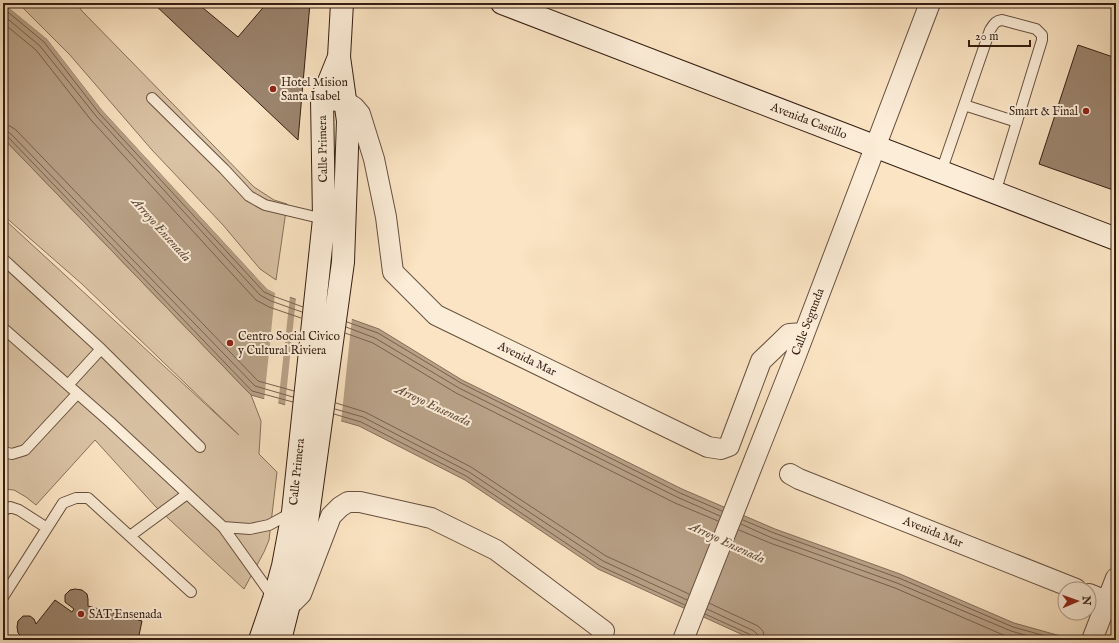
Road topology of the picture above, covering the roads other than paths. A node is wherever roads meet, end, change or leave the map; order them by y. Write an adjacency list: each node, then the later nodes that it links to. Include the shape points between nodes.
1 (342, 3): 4 (main road)
2 (502, 3): 10 (main road, Avenida Castillo)
3 (930, 3): 10 (street, Calle Segunda)
4 (339, 57): 6 (main road, Calle Primera); 7 (main road, Calle Primera)
5 (152, 98): 13 (lane, via 249,196 265,205)
6 (322, 99): 7 (street); 13 (main road, Calle Primera)
7 (346, 102): 17 (street, Avenida Mar, via 360,114 374,159 386,217 393,272 436,315 708,447 721,449 729,446 761,361 789,334); 24 (main road, Calle Primera, via 348,121 342,262)
8 (964, 105): 9 (lane); 9 (lane, via 994,23 1002,20 1036,29 1042,40); 11 (lane)
9 (1017, 122): 12 (lane)
10 (876, 146): 11 (main road, Avenida Castillo); 17 (street, Calle Segunda)
11 (941, 172): 12 (main road, Avenida Castillo)
12 (995, 192): 14 (main road, Avenida Castillo)
13 (324, 219): 24 (main road, Calle Primera)
14 (1116, 239)
15 (3, 259): 18 (lane)
16 (3, 328): 19 (lane)
17 (804, 333): 40 (street, Calle Segunda)
18 (101, 349): 19 (lane); 21 (lane)
19 (68, 385): 20 (lane)
20 (77, 394): 22 (lane, via 25,450 12,454); 25 (lane)
21 (200, 447)
22 (3, 452)
23 (790, 474): 32 (street, Avenida Mar)
24 (305, 475): 26 (main road, Calle Primera)
25 (187, 494): 28 (lane); 30 (lane)
26 (302, 508): 28 (lane, via 269,525 250,529); 36 (main road, Calle Primera, via 282,566)
27 (3, 510): 29 (lane, via 10,507 19,510)
28 (223, 527): 36 (lane)
29 (47, 528): 30 (lane, via 63,503 76,498 88,498); 34 (lane)
30 (130, 536): 33 (lane)
31 (1116, 578): 35 (street)
32 (1057, 581)
33 (190, 592)
34 (3, 597)
35 (1104, 600): 41 (street)
36 (282, 601): 37 (street, via 295,601 301,594 331,516 348,502 360,502 430,518 496,550); 38 (main road, Calle Primera); 39 (main road)
37 (604, 631)
38 (260, 640)
39 (280, 640)
40 (683, 640)
41 (1092, 640)

